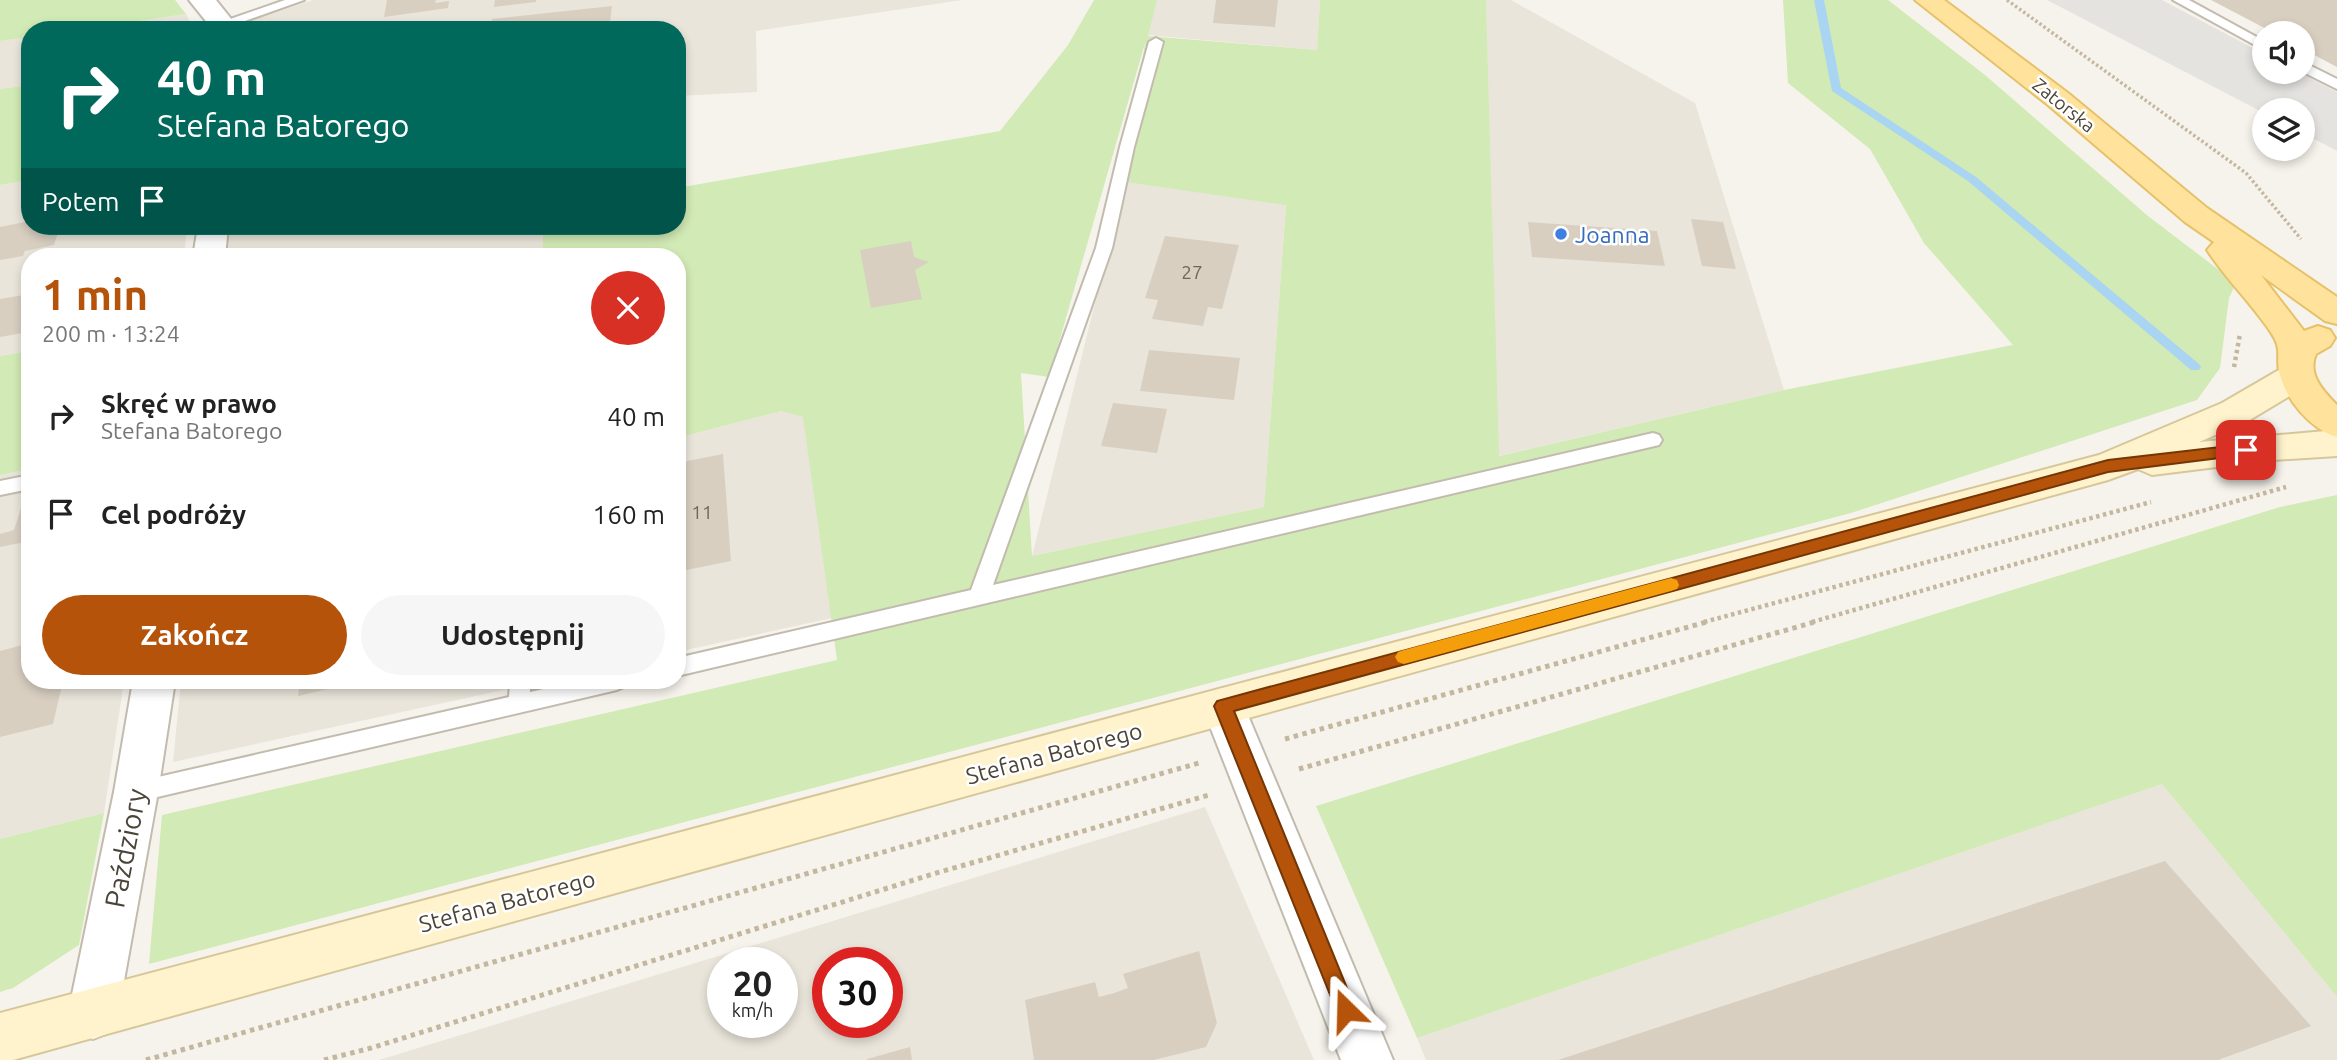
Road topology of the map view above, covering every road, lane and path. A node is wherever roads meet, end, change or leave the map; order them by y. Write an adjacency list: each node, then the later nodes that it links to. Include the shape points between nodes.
1 (202, 0): 6 (street)
2 (298, 0): 7 (lane)
3 (1928, 0): 12 (main road, Zatorska, via 2058,99)
4 (2007, 0): 13 (path, via 2246,173)
5 (2179, 0): 8 (lane)
6 (220, 21)
7 (241, 21)
8 (2252, 40)
9 (1156, 41): 24 (lane, via 1104,248)
10 (2315, 73): 11 (lane)
11 (2337, 85)
12 (2196, 215): 14 (main road, Zatorska); 16 (main road, Zatorska, via 2285,327)
13 (2303, 242)
14 (2337, 313)
15 (2337, 333): 16 (main road, via 2310,341)
16 (2297, 364): 17 (main road, Zatorska, via 2309,398); 20 (street, Stefana Batorego, via 2235,412)
17 (2337, 424)
18 (1653, 440): 24 (lane)
19 (2337, 443): 20 (street, Stefana Batorego)
20 (2108, 466): 30 (street, Stefana Batorego)
21 (21, 484): 23 (lane)
22 (2295, 485): 31 (path)
23 (0, 488)
24 (979, 596): 25 (lane)
25 (686, 665)
26 (153, 689): 32 (street, Paździory)
27 (520, 689): 29 (lane)
28 (583, 689): 29 (lane)
29 (519, 704): 32 (lane)
30 (1223, 706): 31 (street); 33 (street, Stefana Batorego)
31 (1253, 783): 35 (path, via 933,874); 36 (street)
32 (136, 792): 33 (street, Paździory)
33 (93, 1014): 34 (street, Stefana Batorego)
34 (0, 1038)
35 (324, 1060)
36 (1367, 1060)

